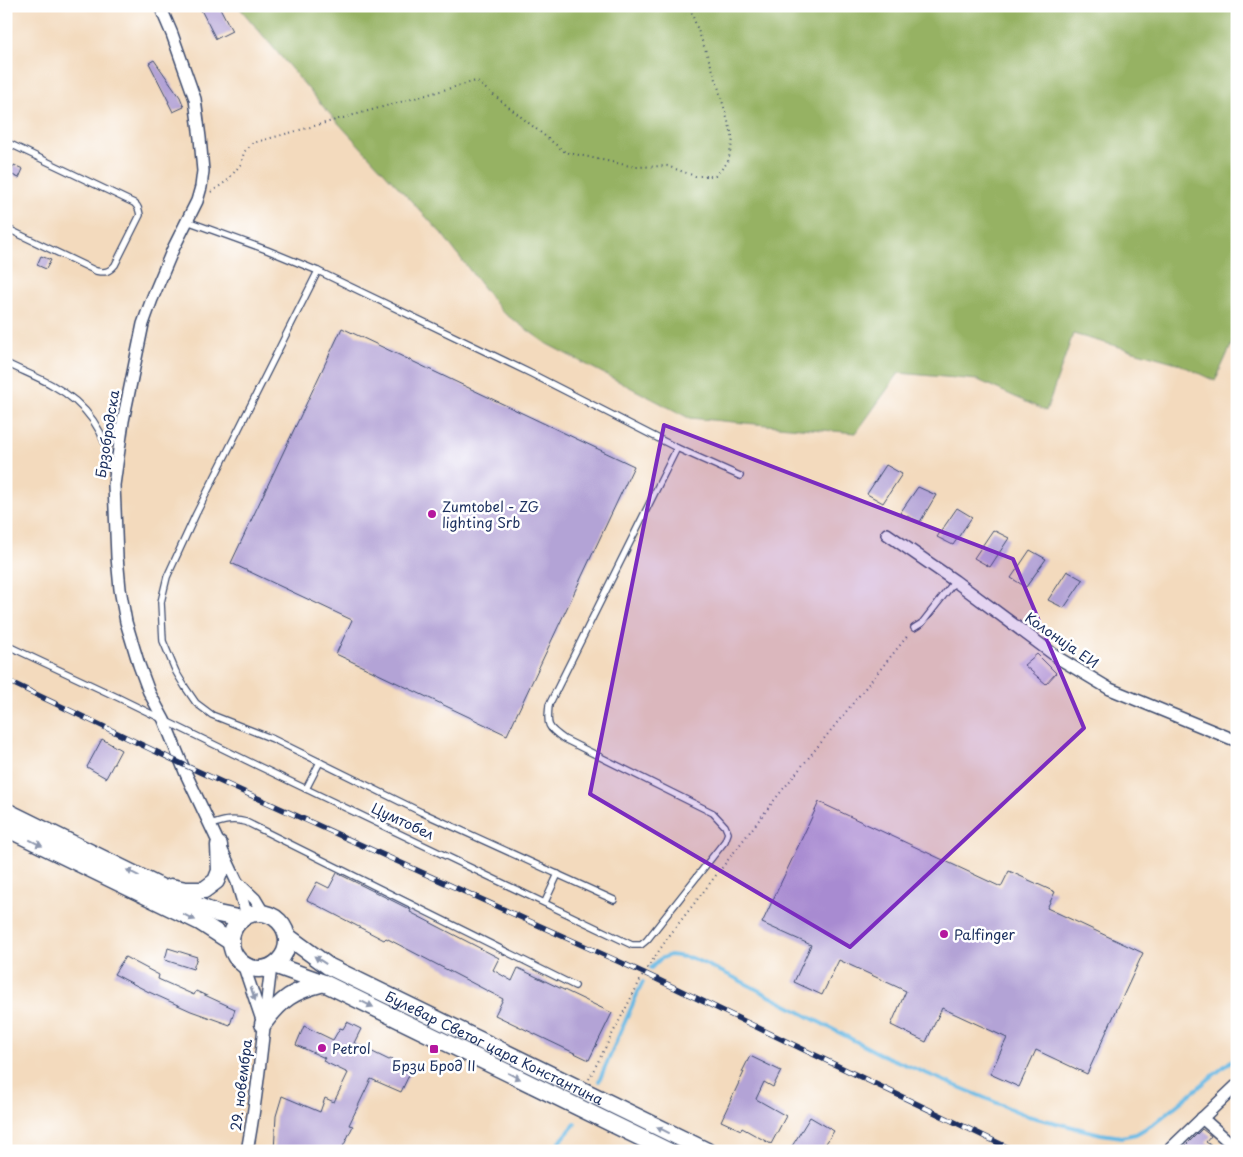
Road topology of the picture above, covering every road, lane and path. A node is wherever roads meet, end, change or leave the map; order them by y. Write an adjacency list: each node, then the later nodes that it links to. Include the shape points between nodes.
1 (160, 6): 4 (street, Брзобродска, via 195,99 203,171)
2 (689, 6): 4 (path, via 715,76 733,139 728,162 715,176 695,176 666,166 635,167 565,152 476,81 253,143 227,181)
3 (6, 142): 6 (lane, via 134,203 140,210 115,265 108,272 96,270)
4 (197, 201): 5 (street, Брзобродска)
5 (187, 221): 7 (lane); 11 (street, Брзобродска, via 143,324)
6 (6, 228)
7 (318, 271): 9 (lane); 18 (lane, via 184,541 167,577 161,602 163,641 176,672 196,703 212,715)
8 (6, 364): 11 (lane, via 53,385 84,409 104,439)
9 (677, 448): 10 (lane); 28 (lane, Цумтобел, via 549,705 548,721 550,730 564,739 708,810 728,833 725,841 641,945 632,945)
10 (740, 476)
11 (114, 485): 16 (street, Брзобродска, via 120,589 126,622 139,665)
12 (887, 534): 13 (street, Колонија ЕИ)
13 (955, 581): 14 (lane, via 922,623); 17 (street, Колонија ЕИ, via 1060,659 1110,690)
14 (914, 628): 39 (path, via 669,936 644,974)
15 (6, 645): 16 (lane, Цумтобел)
16 (164, 720): 19 (lane, Цумтобел); 21 (street, Брзобродска)
17 (1237, 741)
18 (320, 762): 19 (lane); 24 (lane)
19 (306, 789): 28 (lane, Цумтобел)
20 (6, 811): 26 (main road, one-way to 20)
21 (210, 825): 23 (street, Брзобродска); 36 (lane, via 229,820 246,822)
22 (6, 828): 32 (main road, one-way to 32, via 200,922)
23 (220, 845): 25 (street, Брзобродска); 26 (main road, via 220,871 216,882 204,890)
24 (558, 874): 27 (lane); 28 (lane)
25 (237, 882): 29 (street, via 255,899); 30 (street)
26 (152, 883): 30 (main road, via 218,914)
27 (614, 900)
28 (545, 902)
29 (264, 914): 30 (main road); 31 (main road, via 281,924)
30 (245, 918): 32 (main road, via 234,929)
31 (287, 936): 34 (main road, via 283,955); 39 (main road, Булевар Светог цара Константина, one-way to 31, via 328,966)
32 (231, 942): 33 (main road, via 236,957)
33 (243, 964): 34 (main road, via 260,969); 37 (street, 29. новембра, one-way to 37)
34 (273, 966): 35 (main road, Булевар Светог цара Константина); 37 (street, 29. новембра)
35 (324, 983): 37 (main road, via 304,988 288,998); 43 (main road, Булевар Светог цара Константина, one-way to 43)
36 (575, 986)
37 (263, 1024): 42 (street, 29. новембра)
38 (1237, 1085): 40 (street)
39 (583, 1091): 44 (main road, Булевар Светог цара Константина, one-way to 39)
40 (1202, 1118): 41 (street); 45 (street)
41 (1237, 1149)
42 (247, 1151)
43 (668, 1151)
44 (707, 1151)
45 (1168, 1151)

